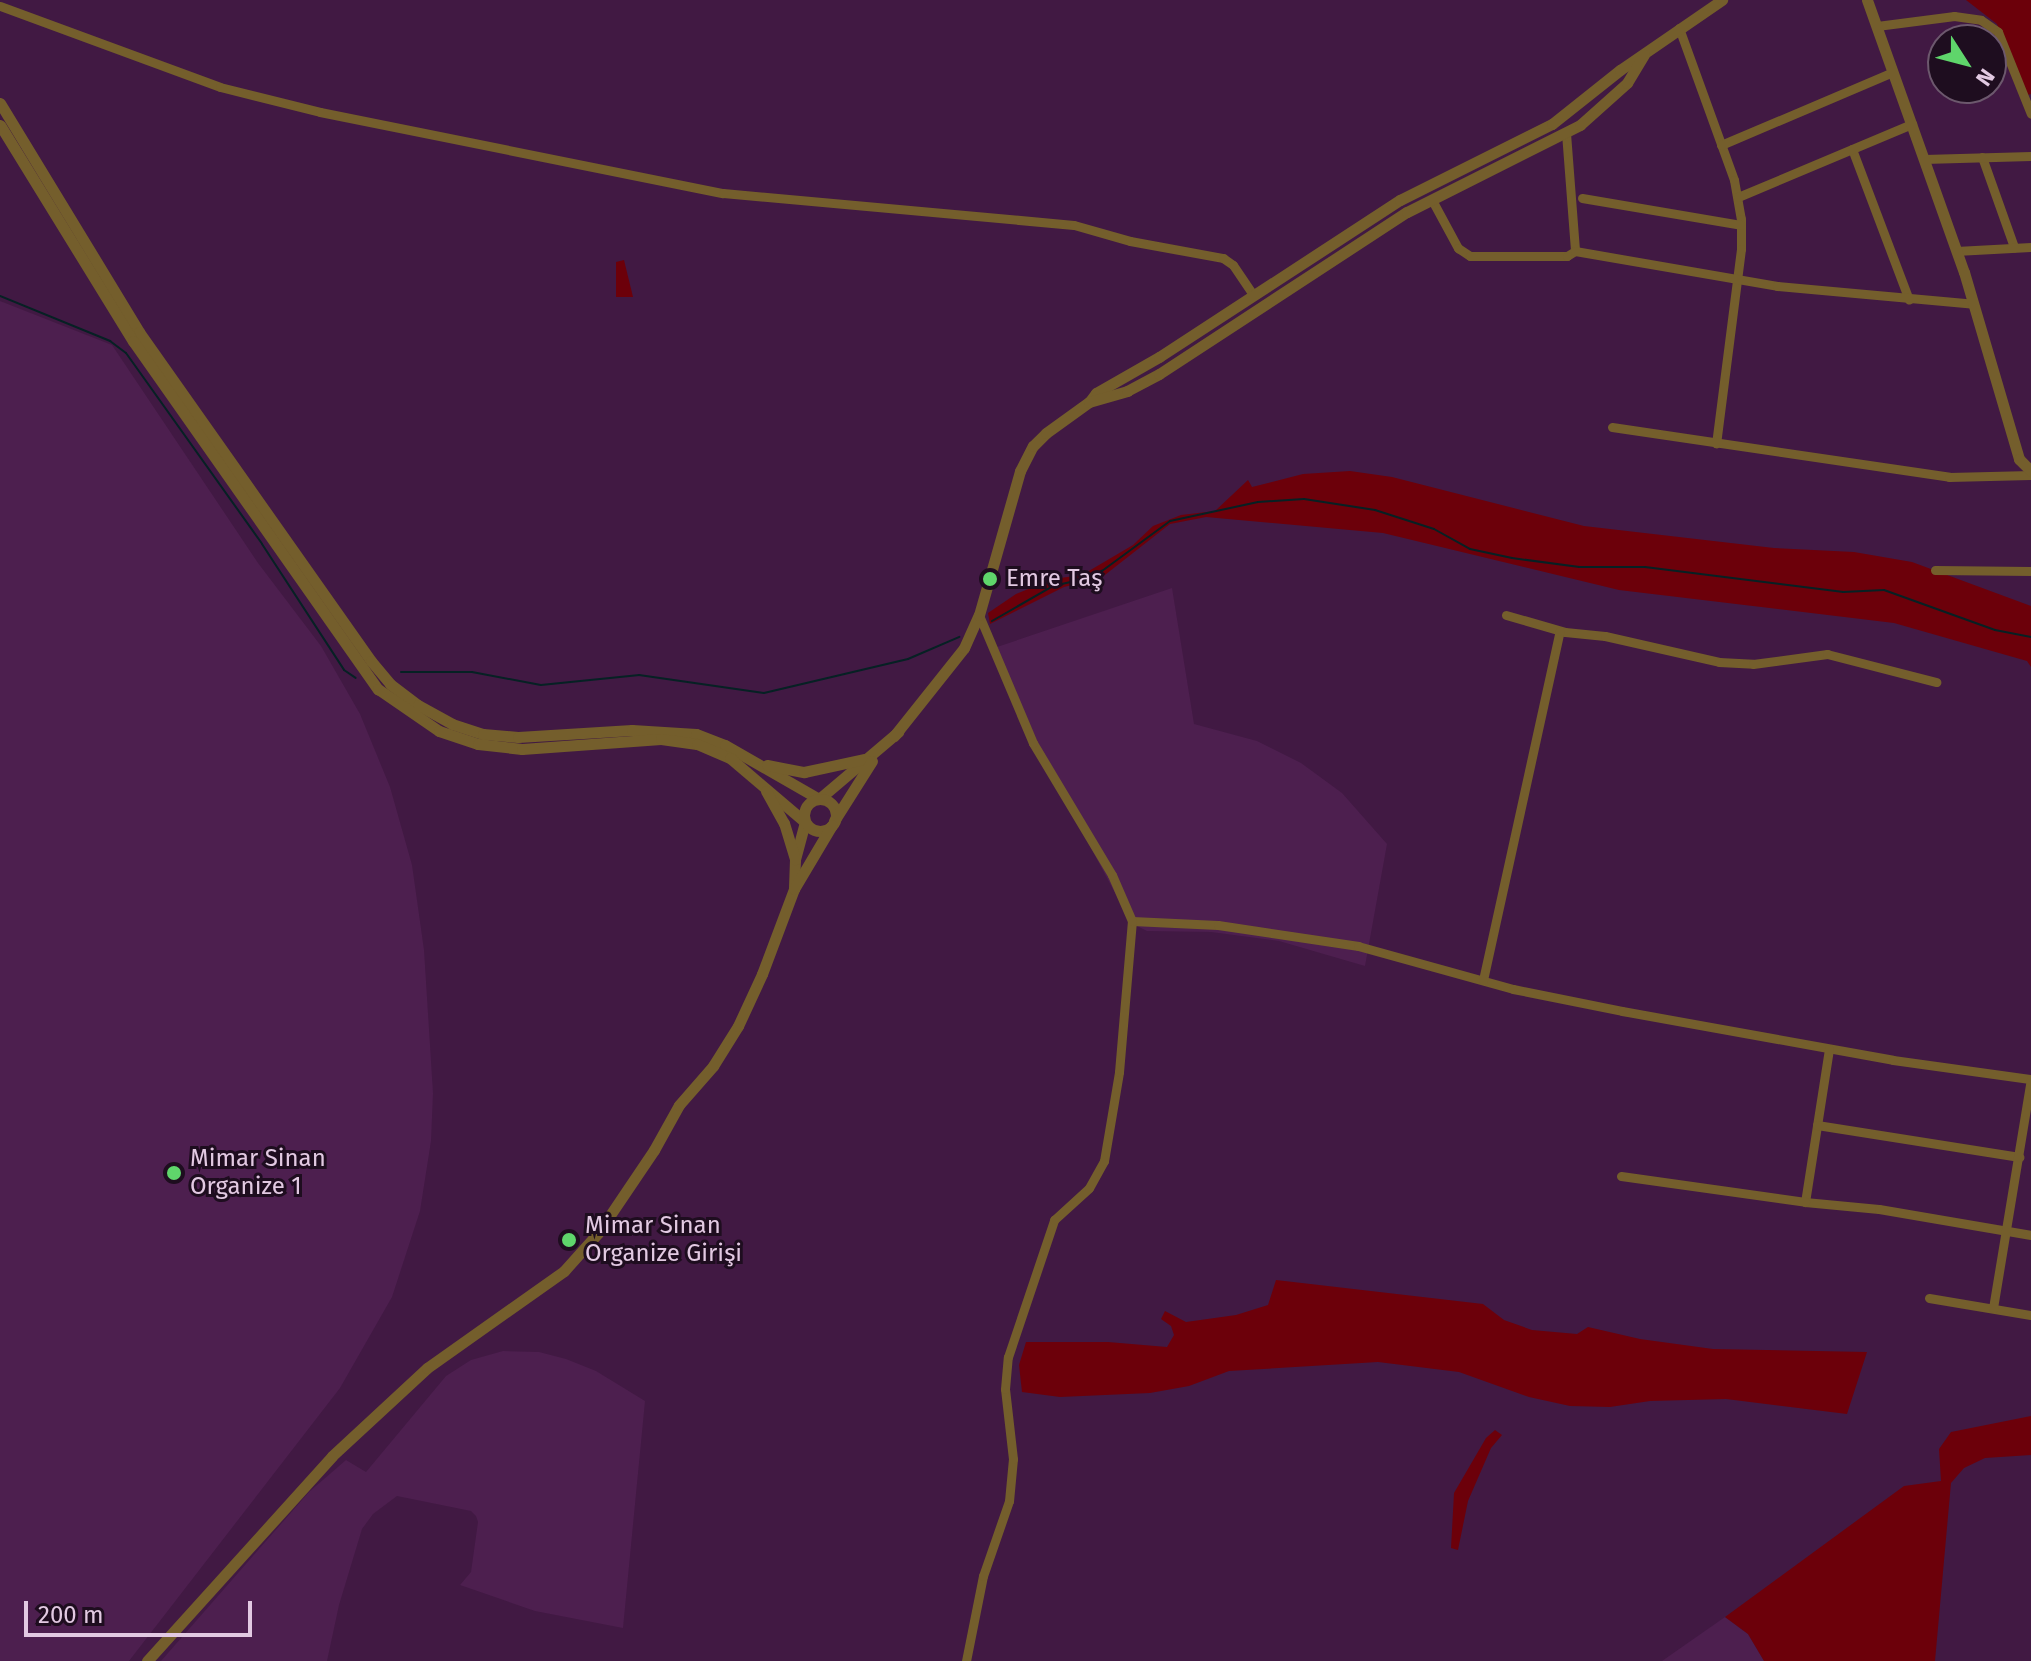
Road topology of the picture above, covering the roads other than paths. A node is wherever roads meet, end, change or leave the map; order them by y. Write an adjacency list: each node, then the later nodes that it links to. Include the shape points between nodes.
1 (1722, 0): 5 (street)
2 (1867, 0): 4 (street)
3 (0, 6): 27 (street, via 220,87 320,112 723,193 1074,225 1223,258)
4 (1877, 26): 7 (street); 9 (street, via 1954,16 1981,20 1998,32)
5 (1679, 28): 6 (street); 13 (street)
6 (1644, 55): 12 (street, via 1617,94); 27 (street, via 1552,124 1400,200)
7 (1893, 72): 10 (street); 13 (street)
8 (0, 103): 42 (street, via 139,332 390,684 452,724 483,734 666,730 710,739)
9 (2031, 114)
10 (1912, 124): 14 (street); 17 (street)
11 (0, 125): 43 (street, via 133,341 378,689 439,731 478,744 522,749 661,739 730,758)
12 (1566, 133): 20 (street); 24 (street)
13 (1721, 145): 18 (street)
14 (1852, 149): 18 (street); 28 (street)
15 (2031, 156): 16 (street)
16 (1982, 157): 17 (street); 22 (street)
17 (1924, 159): 25 (street)
18 (1738, 197): 21 (street)
19 (1582, 198): 21 (street)
20 (1432, 200): 24 (street, via 1467,255 1567,256); 30 (street, via 1159,374)
21 (1741, 225): 26 (street)
22 (2014, 247): 23 (street); 25 (street)
23 (2031, 247)
24 (1575, 251): 26 (street)
25 (1956, 251): 29 (street)
26 (1737, 280): 28 (street); 32 (street)
27 (1253, 295): 30 (street)
28 (1909, 300): 29 (street)
29 (1973, 304): 33 (street, via 2019,459)
30 (1089, 402): 36 (street, via 1033,446 1020,471)
31 (1612, 427): 32 (street)
32 (1716, 443): 33 (street, via 1949,477)
33 (2031, 473)
34 (1935, 570): 35 (street)
35 (2031, 571)
36 (979, 615): 40 (street, via 964,648); 49 (street, via 1033,743 1112,875)
37 (1506, 615): 38 (street)
38 (1560, 631): 39 (street, via 1730,663 1827,654); 50 (street)
39 (1936, 682)
40 (898, 732): 41 (street); 46 (street, via 863,772)
41 (868, 757): 42 (street, via 804,772); 44 (street)
42 (757, 763): 44 (street)
43 (759, 780): 45 (street); 47 (street, via 784,823)
44 (819, 799): 45 (street, via 806,807); 46 (street, via 833,806)
45 (805, 822): 46 (street, via 818,831); 47 (street)
46 (833, 823): 48 (street)
47 (795, 859): 48 (street)
48 (794, 889): 62 (street, via 738,1026 679,1105 598,1233 564,1271 427,1368 332,1456)
49 (1132, 921): 50 (street, via 1218,925 1358,946); 63 (street, via 1119,1072 1104,1161 1089,1188 1054,1220 1008,1357 1005,1389 1013,1459 1009,1501 983,1576)
50 (1483, 980): 51 (street)
51 (1829, 1049): 52 (street); 53 (street)
52 (2030, 1079): 54 (street)
53 (1817, 1125): 54 (street); 56 (street)
54 (2019, 1157): 57 (street)
55 (1621, 1176): 56 (street)
56 (1805, 1202): 57 (street)
57 (2004, 1230): 58 (street); 60 (street)
58 (2031, 1235)
59 (1929, 1298): 60 (street)
60 (1993, 1308): 61 (street)
61 (2031, 1315)
62 (147, 1661)
63 (966, 1661)

